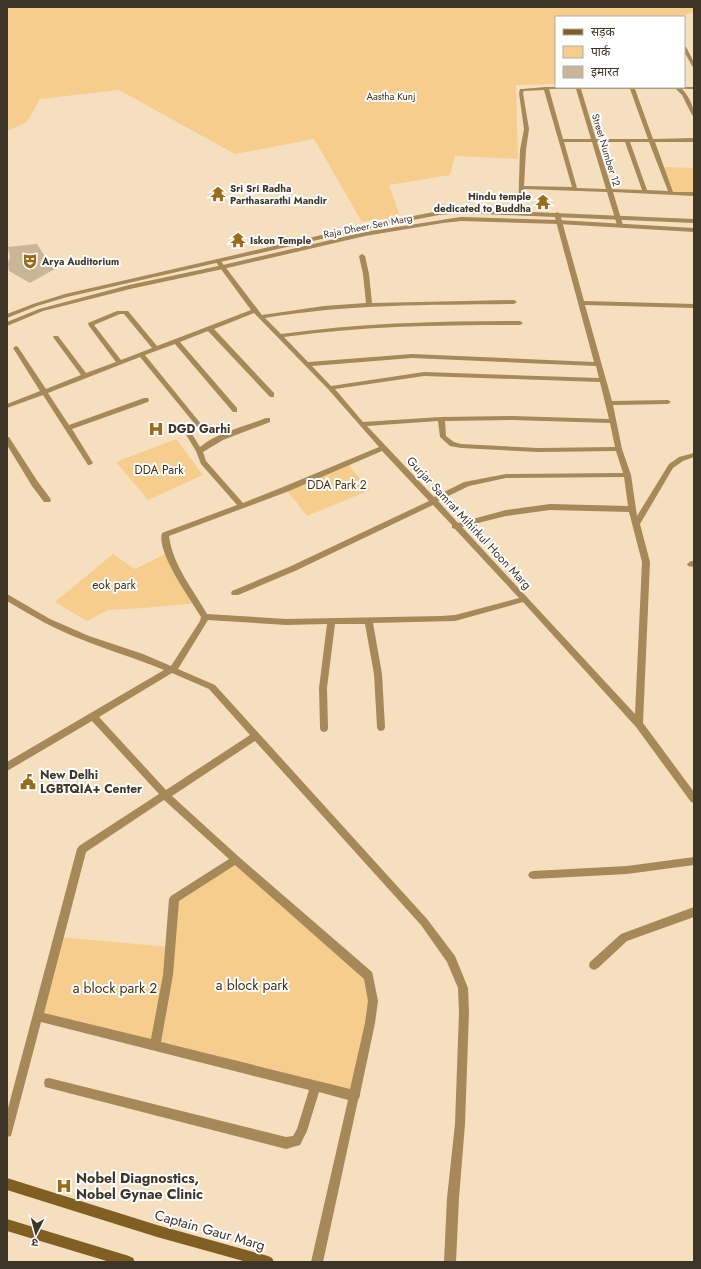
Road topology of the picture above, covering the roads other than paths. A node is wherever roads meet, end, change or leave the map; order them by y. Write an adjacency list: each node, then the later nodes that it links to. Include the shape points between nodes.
1 (685, 49): 2 (street)
2 (694, 66)
3 (546, 88): 4 (street); 11 (street); 13 (street, via 524,89 521,93 526,119 526,142 523,150)
4 (578, 88): 5 (street); 12 (street, Street Number 12)
5 (632, 88): 9 (street)
6 (678, 88): 7 (street, via 684,94)
7 (694, 115)
8 (627, 140): 9 (street); 12 (street); 16 (street)
9 (652, 140): 10 (street); 17 (street)
10 (694, 140)
11 (561, 141): 12 (street); 14 (street)
12 (594, 141): 15 (street, Street Number 12)
13 (521, 188): 14 (street); 19 (street)
14 (575, 189): 15 (street)
15 (609, 190): 16 (street); 20 (street, Street Number 12)
16 (646, 192): 17 (street)
17 (671, 193): 18 (street)
18 (694, 194)
19 (520, 213): 21 (street, Raja Dheer Sen Marg); 26 (street, Raja Dheer Sen Marg, via 439,213 361,228)
20 (617, 217): 21 (street, Raja Dheer Sen Marg); 22 (street, Raja Dheer Sen Marg); 23 (street, Street Number 12)
21 (557, 218): 23 (street, Raja Dheer Sen Marg); 26 (street, Raja Dheer Sen Marg, via 444,221 365,234); 28 (street)
22 (694, 221)
23 (620, 226): 24 (street, Raja Dheer Sen Marg)
24 (694, 230)
25 (362, 256): 29 (street)
26 (221, 264): 31 (street, Gurjar Samrat Mihirkul Hoon Marg); 32 (street, Raja Dheer Sen Marg, via 65,296); 35 (street, Raja Dheer Sen Marg, via 41,310)
27 (514, 302): 29 (street)
28 (581, 303): 30 (street); 45 (street)
29 (369, 305): 33 (street, via 292,311)
30 (694, 306)
31 (255, 311): 33 (street, Gurjar Samrat Mihirkul Hoon Marg); 36 (street)
32 (7, 316)
33 (262, 317): 37 (street, Gurjar Samrat Mihirkul Hoon Marg)
34 (520, 323): 37 (street, via 376,325)
35 (7, 324)
36 (210, 329): 39 (street); 50 (street)
37 (280, 336): 44 (street, Gurjar Samrat Mihirkul Hoon Marg)
38 (56, 337): 46 (street)
39 (176, 342): 41 (street); 55 (street)
40 (16, 348): 49 (street)
41 (156, 349): 42 (street); 43 (street, via 126,312 119,312 91,323)
42 (141, 355): 43 (street); 64 (street, via 198,424 185,428)
43 (120, 363): 46 (street)
44 (306, 364): 45 (street, via 412,356); 48 (street, Gurjar Samrat Mihirkul Hoon Marg)
45 (598, 364): 47 (street)
46 (85, 377): 49 (street)
47 (603, 380): 48 (street, via 424,374); 53 (street)
48 (330, 388): 59 (street, Gurjar Samrat Mihirkul Hoon Marg)
49 (44, 392): 54 (street); 60 (street)
50 (272, 395)
51 (146, 400): 60 (street)
52 (668, 402): 53 (street)
53 (609, 403): 58 (street)
54 (7, 406)
55 (235, 410)
56 (440, 419): 58 (street); 59 (street); 63 (street, via 443,437 452,444 461,446 538,450)
57 (268, 420): 64 (street, via 212,442)
58 (613, 421): 63 (street)
59 (360, 424): 62 (street, Gurjar Samrat Mihirkul Hoon Marg)
60 (68, 428): 66 (street)
61 (7, 439): 68 (street)
62 (383, 448): 69 (street, Gurjar Samrat Mihirkul Hoon Marg); 70 (street)
63 (619, 449): 67 (street)
64 (199, 451): 70 (street, via 203,462)
65 (694, 455): 72 (street, via 681,459 671,466)
66 (90, 463)
67 (627, 475): 69 (street, via 506,476 467,484); 71 (street)
68 (47, 500)
69 (433, 502): 73 (street, Gurjar Samrat Mihirkul Hoon Marg); 74 (street)
70 (242, 506): 77 (street, via 165,535 165,544 181,578)
71 (632, 509): 72 (street); 73 (street, via 550,507 506,513)
72 (636, 524): 82 (street, via 646,562)
73 (455, 526): 76 (street, Gurjar Samrat Mihirkul Hoon Marg)
74 (235, 593)
75 (7, 597): 80 (street, via 47,621 86,638)
76 (525, 599): 79 (street, via 455,618); 82 (street, Gurjar Samrat Mihirkul Hoon Marg)
77 (205, 617): 78 (street); 80 (street)
78 (331, 622): 79 (street); 84 (street, via 323,688)
79 (369, 622): 83 (street, via 378,674)
80 (173, 669): 81 (street); 85 (street, via 212,686)
81 (93, 718): 86 (street); 87 (street)
82 (639, 724): 88 (street, Gurjar Samrat Mihirkul Hoon Marg)
83 (381, 727)
84 (324, 728)
85 (256, 736): 87 (street); 105 (street, via 424,922 451,959 463,988 460,1124)
86 (7, 767)
87 (165, 795): 89 (street); 94 (street, via 82,849)
88 (694, 798)
89 (236, 860): 95 (street, via 174,899 168,975); 98 (street, via 368,976 373,1001)
90 (694, 861): 91 (street, via 627,870)
91 (532, 875)
92 (694, 912): 93 (street, via 624,937)
93 (594, 965)
94 (38, 1016): 95 (street); 99 (street)
95 (155, 1046): 97 (street)
96 (49, 1083): 97 (street, via 286,1143 296,1141 302,1131)
97 (315, 1086): 98 (street)
98 (355, 1096): 104 (street)
99 (7, 1132)
100 (7, 1184): 103 (main road, Captain Gaur Marg, via 157,1231)
101 (7, 1225): 102 (main road)
102 (129, 1262)
103 (268, 1262)
104 (317, 1262)
105 (450, 1262)

